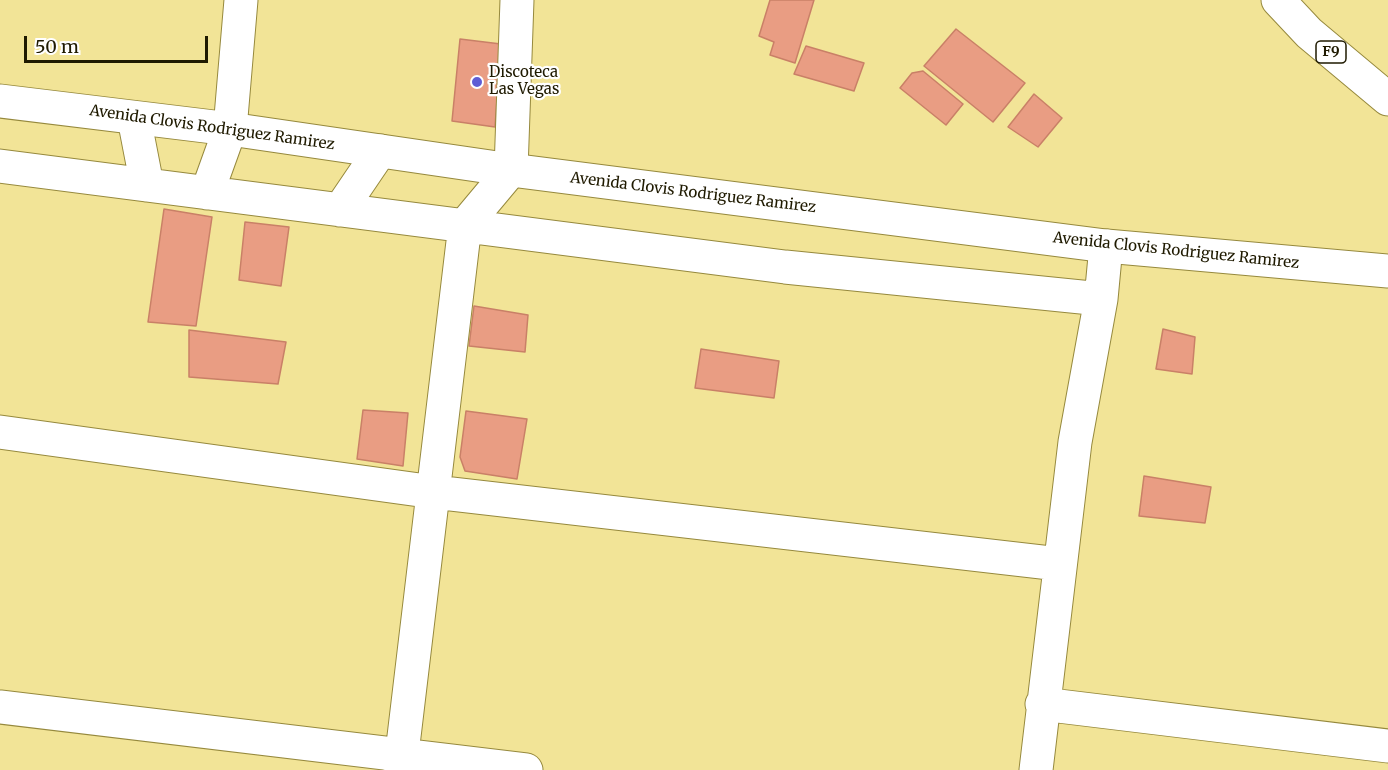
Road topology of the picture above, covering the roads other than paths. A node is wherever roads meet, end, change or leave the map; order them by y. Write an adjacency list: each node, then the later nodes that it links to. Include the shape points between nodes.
1 (241, 0): 7 (main road)
2 (517, 0): 10 (main road)
3 (1278, 0): 4 (main road, F9, via 1309,33)
4 (1388, 99)
5 (0, 101): 6 (main road, Avenida Clovis Rodriguez Ramirez)
6 (134, 118): 7 (main road, Avenida Clovis Rodriguez Ramirez); 11 (main road)
7 (230, 129): 8 (main road, Avenida Clovis Rodriguez Ramirez); 12 (main road)
8 (380, 151): 10 (main road, Avenida Clovis Rodriguez Ramirez); 13 (main road)
9 (0, 166): 11 (main road)
10 (511, 170): 14 (main road); 15 (main road, Avenida Clovis Rodriguez Ramirez)
11 (147, 185): 12 (main road)
12 (207, 193): 13 (main road)
13 (340, 210): 14 (main road)
14 (465, 225): 17 (main road, via 785,267); 19 (main road)
15 (1106, 246): 16 (main road, Avenida Clovis Rodriguez Ramirez); 17 (main road)
16 (1388, 271)
17 (1101, 299): 20 (main road, via 1075,442)
18 (0, 432): 19 (main road)
19 (434, 492): 20 (main road); 24 (main road)
20 (1059, 564): 21 (main road)
21 (1042, 704): 23 (main road); 26 (main road)
22 (0, 707): 24 (main road)
23 (1388, 746)
24 (401, 762): 25 (main road)
25 (526, 770)
26 (1036, 770)

